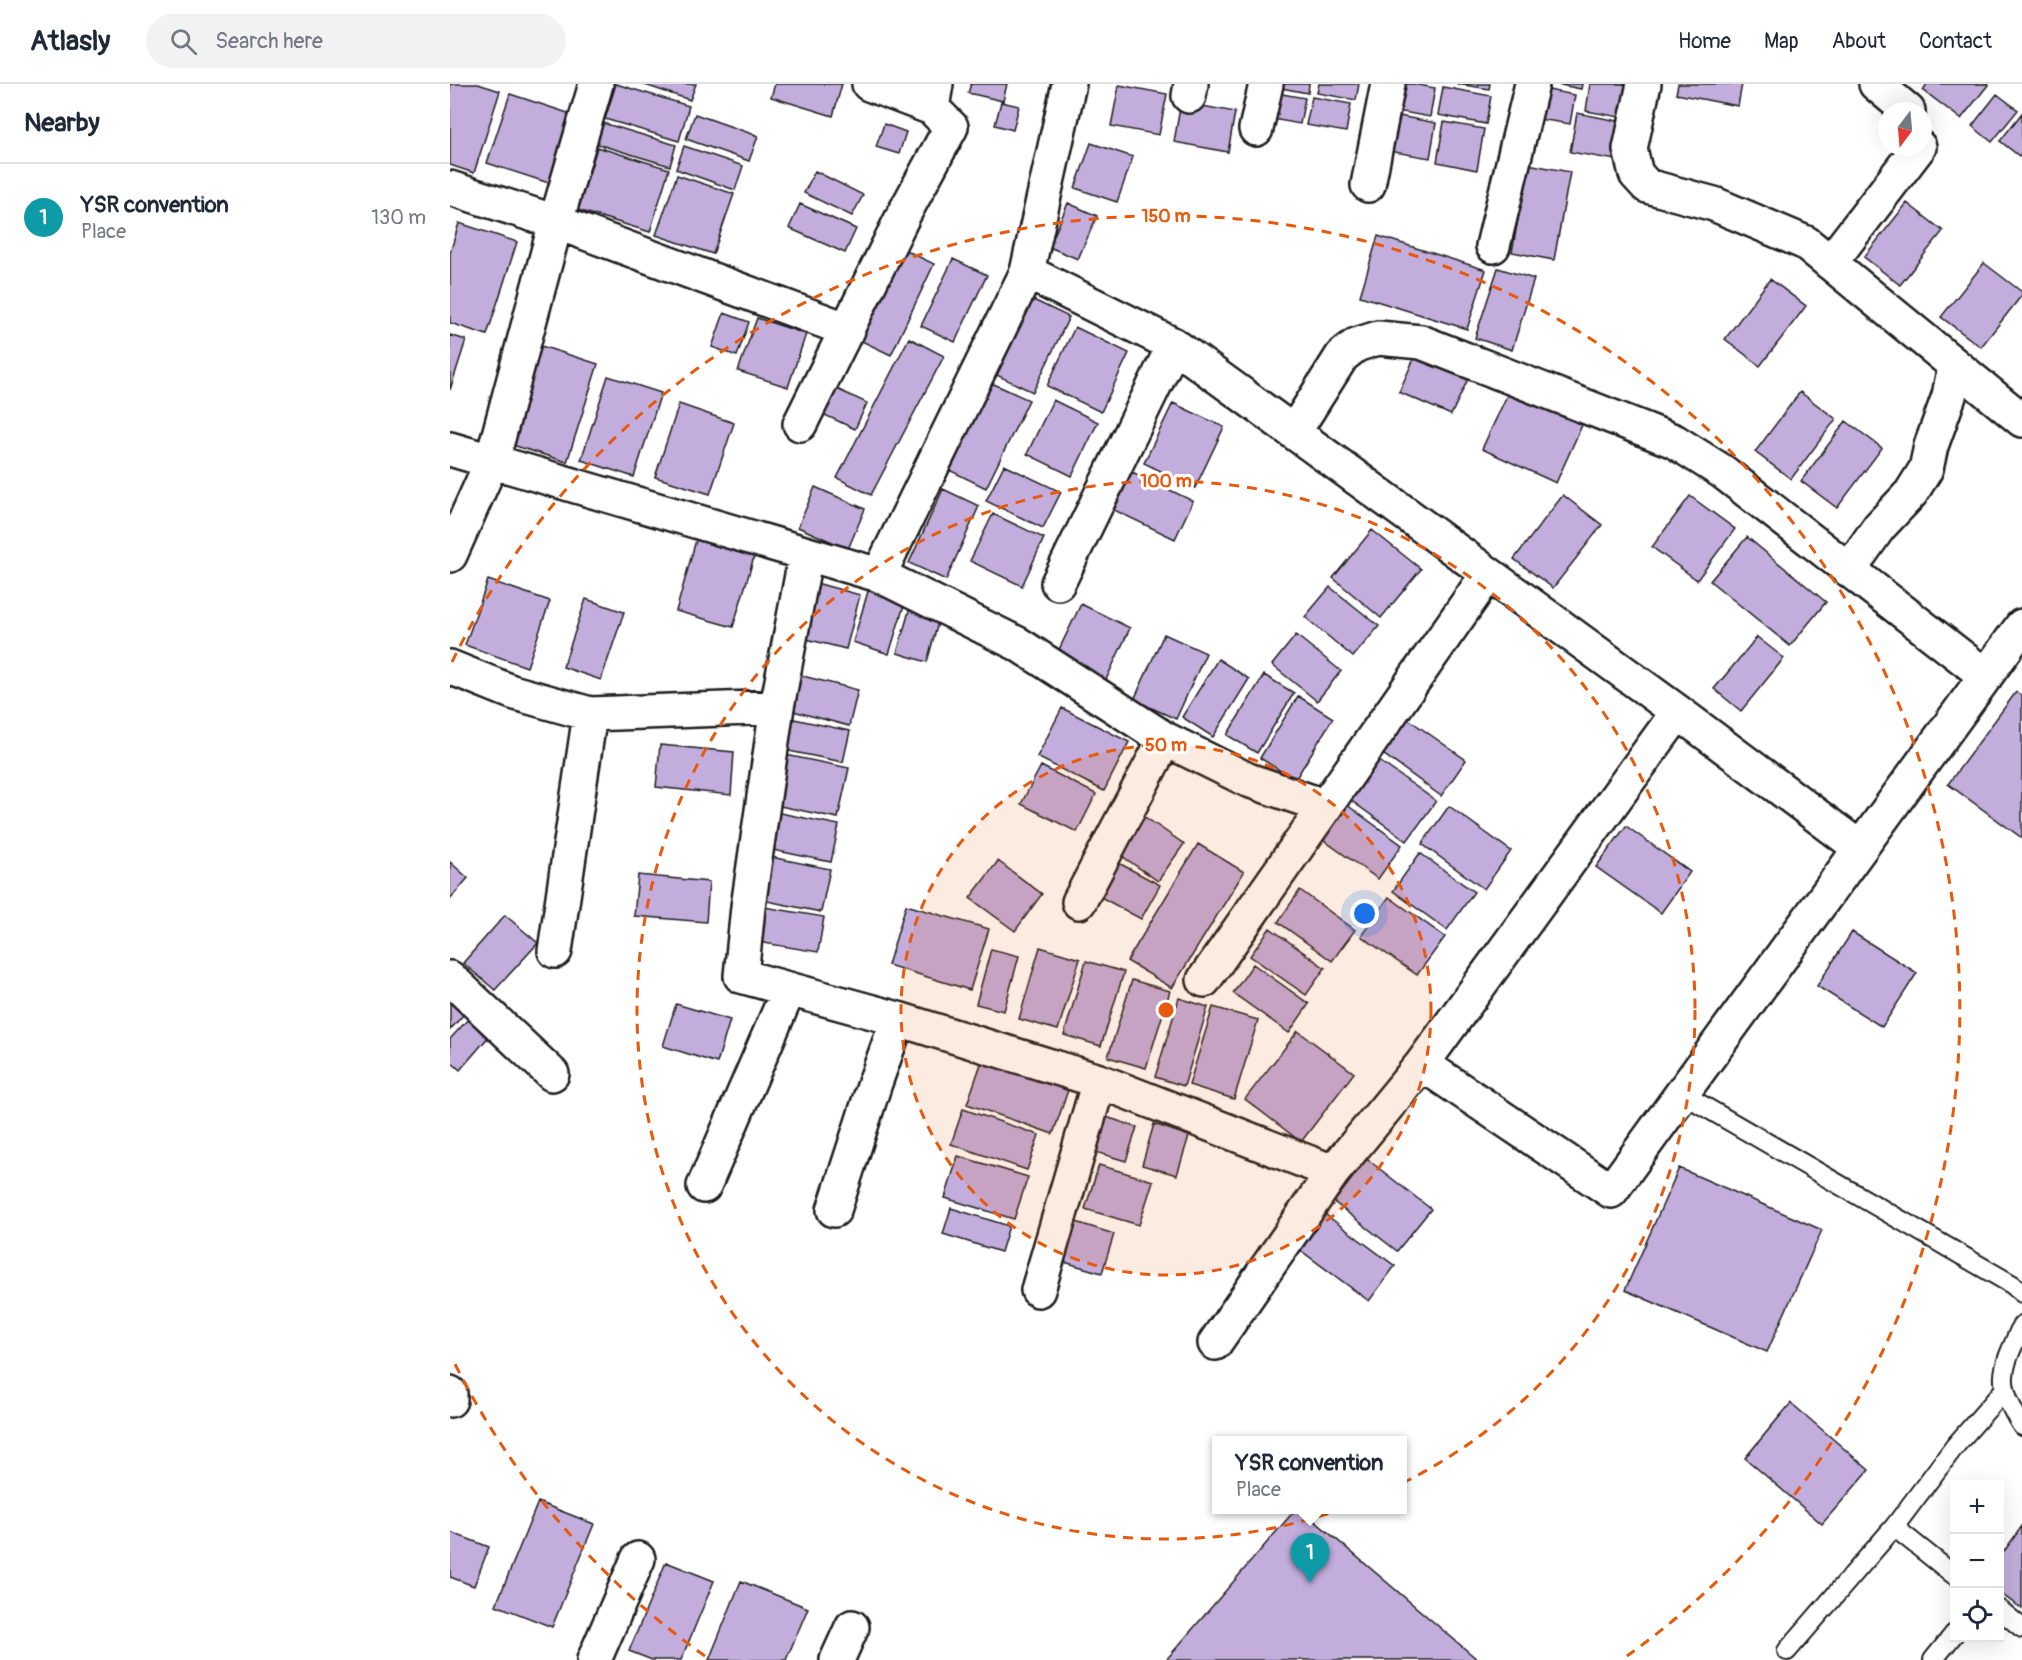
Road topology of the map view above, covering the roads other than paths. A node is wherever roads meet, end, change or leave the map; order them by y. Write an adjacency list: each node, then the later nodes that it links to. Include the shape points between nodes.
1 (596, 84): 15 (street)
2 (869, 84): 9 (street)
3 (1069, 84): 18 (street)
4 (1266, 84): 11 (street)
5 (1388, 84): 13 (street)
6 (1532, 84): 16 (street)
7 (1644, 84): 17 (street, via 1630,150 1636,174 1647,186 1714,204 1776,230 1806,243)
8 (1876, 84): 10 (street)
9 (934, 96): 19 (street, via 951,127)
10 (1897, 102)
11 (1256, 129)
12 (1912, 156): 17 (street)
13 (1368, 184)
14 (450, 188): 15 (street)
15 (556, 222): 19 (street); 26 (street)
16 (1493, 246)
17 (1830, 263): 21 (street)
18 (1027, 272): 20 (street); 31 (street)
19 (848, 330): 23 (street)
20 (1174, 345): 24 (street); 32 (street)
21 (1955, 365): 22 (street); 29 (street, via 1926,469)
22 (2022, 420)
23 (800, 424)
24 (1294, 432): 29 (street, via 1342,356 1356,345 1378,338 1421,342 1674,441 1723,472); 30 (street)
25 (450, 449): 26 (street)
26 (492, 460): 27 (street); 28 (street)
27 (806, 554): 31 (street); 36 (street)
28 (450, 555)
29 (1849, 570): 35 (street)
30 (1488, 574): 37 (street); 40 (street)
31 (879, 575): 39 (street, via 1018,644)
32 (1058, 583)
33 (2022, 626): 35 (street)
34 (450, 667): 38 (street, via 512,692)
35 (1986, 676): 41 (street)
36 (777, 707): 38 (street); 46 (street, via 741,976)
37 (1678, 712): 41 (street); 48 (street)
38 (590, 714): 43 (street)
39 (1165, 739): 40 (street, via 1248,780); 42 (street)
40 (1324, 806): 45 (street)
41 (1860, 848): 51 (street)
42 (1079, 903)
43 (555, 951)
44 (450, 978): 49 (street)
45 (1204, 980)
46 (789, 989): 47 (street); 53 (street)
47 (898, 1019): 50 (street); 54 (street)
48 (1422, 1064): 51 (street, via 1611,1191); 52 (street)
49 (552, 1074)
50 (1099, 1081): 52 (street); 55 (street)
51 (1681, 1093): 56 (lane)
52 (1333, 1172): 58 (street)
53 (704, 1186)
54 (834, 1210)
55 (1038, 1290)
56 (2022, 1293)
57 (2022, 1325): 59 (lane, via 2004,1365)
58 (1215, 1343)
59 (2004, 1390): 62 (lane); 63 (lane)
60 (450, 1393): 61 (street)
61 (450, 1400)
62 (2022, 1426)
63 (1893, 1527): 65 (lane); 70 (lane)
64 (638, 1559): 71 (street)
65 (1950, 1572)
66 (2004, 1613): 68 (lane)
67 (852, 1628): 72 (street)
68 (2022, 1628)
69 (1950, 1639): 73 (lane)
70 (1787, 1651)
71 (594, 1660)
72 (837, 1660)
73 (1934, 1660)

